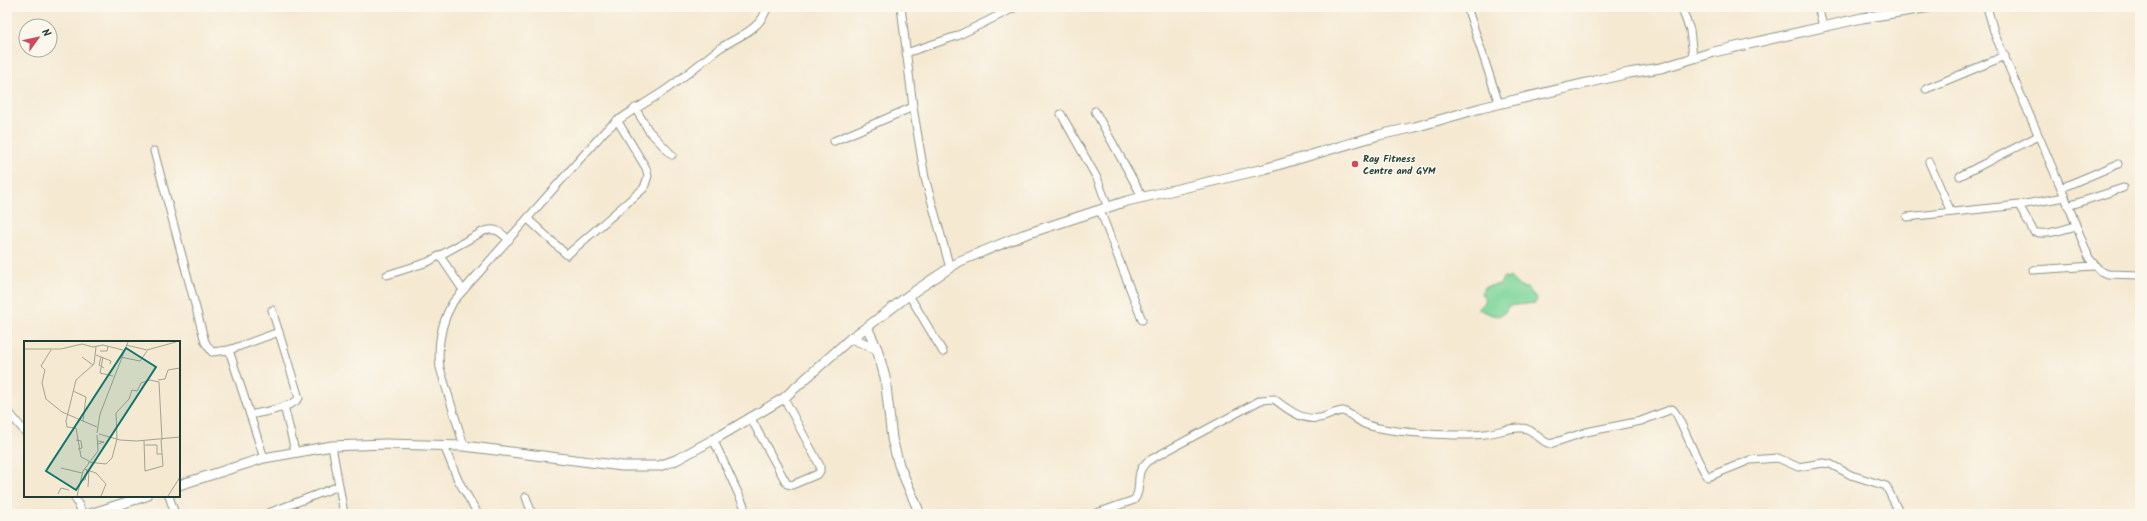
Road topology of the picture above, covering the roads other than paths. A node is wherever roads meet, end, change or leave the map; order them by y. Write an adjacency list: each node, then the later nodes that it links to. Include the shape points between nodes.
1 (767, 7): 17 (street, via 758,24 661,93)
2 (901, 7): 11 (street)
3 (1016, 7): 9 (street)
4 (1467, 7): 15 (street)
5 (1681, 7): 13 (street, via 1690,30)
6 (1818, 7): 10 (street)
7 (1930, 7): 10 (street)
8 (1987, 7): 12 (street)
9 (998, 10): 11 (street, via 957,36)
10 (1823, 26): 13 (street)
11 (906, 53): 16 (street)
12 (2005, 56): 14 (street); 21 (street)
13 (1693, 57): 15 (street, via 1661,68)
14 (1926, 90)
15 (1499, 104): 30 (street, via 1415,128 1379,135 1264,169)
16 (913, 107): 22 (street); 42 (street, via 925,178)
17 (634, 108): 20 (street); 24 (street, via 650,131)
18 (1095, 111): 30 (street)
19 (1061, 114): 34 (street, via 1098,180)
20 (617, 120): 37 (street); 37 (street, via 646,168 648,176 644,188 567,255)
21 (2038, 136): 27 (street); 28 (street)
22 (834, 141)
23 (154, 151): 54 (street, via 205,342 212,352)
24 (672, 155)
25 (1929, 162): 35 (street)
26 (2118, 164): 28 (street)
27 (1960, 176)
28 (2061, 188): 31 (street)
29 (2123, 188): 33 (street)
30 (1143, 198): 34 (street)
31 (2065, 198): 32 (street); 33 (street)
32 (2019, 205): 35 (street); 38 (street, via 2034,232 2040,234)
33 (2068, 206): 38 (street)
34 (1104, 209): 42 (street, via 990,248); 49 (street)
35 (1951, 212): 36 (street)
36 (1907, 217)
37 (528, 219): 39 (street)
38 (2076, 226): 41 (street)
39 (509, 240): 40 (street, via 492,229); 46 (street)
40 (440, 256): 44 (street); 46 (street)
41 (2094, 266): 43 (street); 45 (street, via 2100,272 2108,274)
42 (950, 268): 47 (street)
43 (2033, 270)
44 (387, 275)
45 (2140, 275)
46 (463, 290): 65 (street, via 446,313 440,333 438,354)
47 (909, 295): 50 (street); 55 (street)
48 (272, 310): 51 (street)
49 (1142, 320)
50 (867, 327): 52 (street); 53 (street)
51 (279, 332): 54 (street); 57 (street, via 298,395 297,401)
52 (851, 338): 53 (street); 56 (street)
53 (877, 349): 83 (street, via 885,377 892,439 899,465)
54 (229, 350): 59 (street)
55 (943, 352)
56 (784, 398): 60 (street); 60 (street, via 820,466 818,474 792,485 787,484)
57 (284, 406): 59 (street); 66 (street)
58 (7, 410): 61 (street)
59 (250, 415): 67 (street)
60 (750, 417): 62 (street)
61 (24, 431)
62 (713, 439): 65 (street, via 676,460 659,466 636,467); 74 (street)
63 (332, 446): 64 (street); 66 (street); 69 (street)
64 (444, 446): 65 (street); 81 (street, via 458,480)
65 (464, 446)
66 (295, 451): 67 (street)
67 (264, 458): 68 (street)
68 (180, 484)
69 (339, 486): 79 (street); 80 (street)
70 (74, 497): 76 (street)
71 (143, 497): 75 (street)
72 (169, 497): 78 (street)
73 (526, 497): 82 (street)
74 (744, 506)
75 (105, 512): 77 (street)
76 (83, 514)
77 (90, 514)
78 (175, 514)
79 (266, 514)
80 (344, 514)
81 (478, 514)
82 (532, 514)
83 (920, 514)
84 (1094, 514): 85 (street, via 1134,500 1139,470 1148,461 1268,398 1274,399 1301,417 1319,418 1343,411 1367,425 1447,434 1484,434 1521,428 1532,431 1550,444 1586,432 1641,421 1672,408 1677,413 1689,444 1708,477 1750,460 1763,458 1778,458 1798,467 1823,463 1886,486)
85 (1900, 514)

